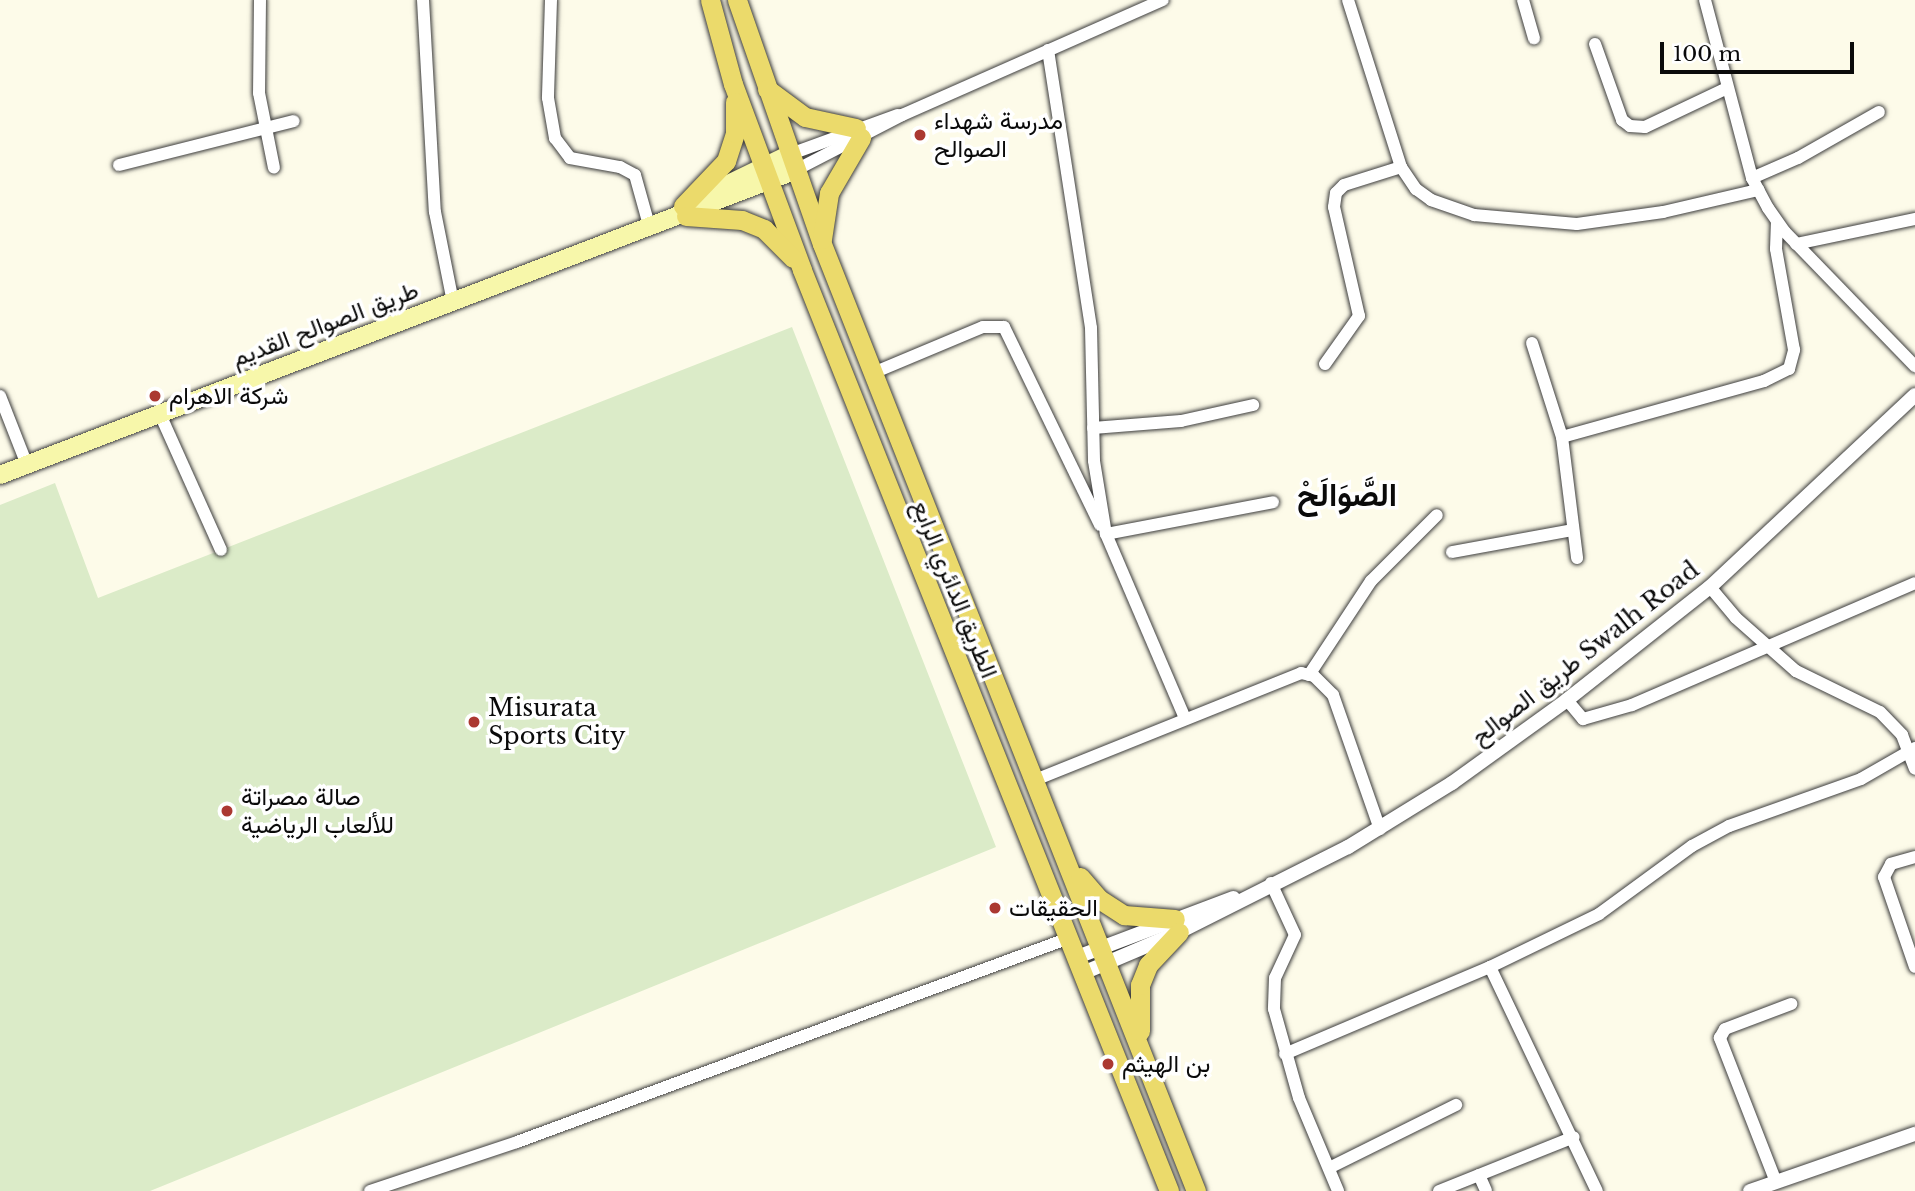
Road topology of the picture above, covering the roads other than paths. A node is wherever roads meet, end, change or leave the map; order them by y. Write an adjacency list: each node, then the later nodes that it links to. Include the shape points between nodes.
1 (260, 0): 18 (street, via 258,80)
2 (424, 0): 33 (street, via 435,212)
3 (551, 0): 29 (street, via 548,98 555,138 570,158 632,172)
4 (710, 0): 13 (main road, الطريق الدائري الرابع)
5 (737, 0): 14 (main road, الطريق الدائري الرابع)
6 (1163, 0): 12 (street, طريق الصوالح القديم)
7 (1348, 0): 22 (street)
8 (1523, 0): 10 (street)
9 (1705, 0): 15 (street)
10 (1534, 38)
11 (1595, 44): 15 (street, via 1622,120 1630,126 1645,127)
12 (1048, 50): 19 (street, طريق الصوالح القديم); 42 (street, via 1091,328)
13 (733, 84): 24 (main road, الطريق الدائري الرابع); 26 (main road, via 732,146 715,175)
14 (765, 87): 19 (main road, via 806,117); 20 (main road, الطريق الدائري الرابع)
15 (1727, 88): 25 (street)
16 (1879, 112): 25 (street)
17 (294, 121): 18 (street)
18 (264, 127): 21 (street); 23 (street)
19 (859, 133): 20 (street, طريق الصوالح القديم); 30 (main road, via 829,193)
20 (791, 163): 24 (main road, طريق الصوالح القديم); 30 (main road, الطريق الدائري الرابع)
21 (120, 165)
22 (1401, 167): 25 (street, via 1416,189 1451,209 1555,223 1663,212); 35 (street, via 1344,185 1336,193 1334,207 1359,316)
23 (274, 168)
24 (767, 174): 26 (main road, طريق الصوالح القديم); 32 (main road, الطريق الدائري الرابع)
25 (1755, 184): 28 (street)
26 (679, 214): 29 (main road, طريق الصوالح القديم); 32 (main road, via 720,216 764,229)
27 (1915, 219): 31 (street)
28 (1777, 222): 31 (street); 43 (street, via 1776,249 1794,350 1789,369 1763,381)
29 (649, 225): 33 (main road, طريق الصوالح القديم)
30 (822, 244): 37 (main road, الطريق الدائري الرابع)
31 (1796, 244): 36 (street)
32 (803, 270): 67 (main road, الطريق الدائري الرابع)
33 (453, 302): 41 (main road, طريق الصوالح القديم)
34 (1532, 343): 43 (street)
35 (1325, 364)
36 (1915, 366)
37 (873, 373): 49 (street, via 983,327 1004,327); 61 (main road, الطريق الدائري الرابع)
38 (1915, 395): 54 (street, طريق الصوالح Swalh Road)
39 (0, 396): 44 (street)
40 (1254, 405): 42 (street, via 1181,421)
41 (159, 412): 44 (main road, طريق الصوالح القديم); 50 (street)
42 (1093, 428): 49 (street)
43 (1562, 437): 48 (street)
44 (27, 465): 45 (main road, طريق الصوالح القديم)
45 (0, 475)
46 (1273, 502): 49 (street)
47 (1437, 514): 56 (street, via 1371,582)
48 (1573, 530): 51 (street); 52 (street)
49 (1106, 534): 58 (street)
50 (221, 550)
51 (1452, 552)
52 (1577, 558)
53 (1915, 583): 55 (street)
54 (1710, 587): 55 (street); 57 (street, طريق الصوالح Swalh Road)
55 (1769, 649): 57 (street, via 1632,705 1583,719); 59 (street, via 1796,671 1880,712)
56 (1309, 675): 58 (street, via 1289,674); 62 (street, via 1324,683 1332,695)
57 (1567, 700): 62 (street, طريق الصوالح Swalh Road)
58 (1184, 716): 61 (street)
59 (1912, 750): 60 (street); 70 (street, via 1861,779 1728,826 1692,846 1599,914)
60 (1915, 769)
61 (1035, 780): 64 (main road, الطريق الدائري الرابع)
62 (1380, 829): 65 (street, طريق الصوالح Swalh Road)
63 (1915, 857): 71 (street, via 1884,870)
64 (1069, 863): 66 (main road, via 1109,908); 68 (main road, الطريق الدائري الرابع)
65 (1271, 883): 66 (street, طريق الصوالح Swalh Road); 73 (street, via 1295,935 1272,989)
66 (1177, 925): 68 (street, طريق الصوالح Swalh Road); 74 (main road, via 1148,965 1140,985 1141,1036)
67 (1069, 938): 69 (main road, الطريق الدائري الرابع); 81 (street)
68 (1104, 956): 69 (street, طريق الصوالح Swalh Road); 74 (main road, الطريق الدائري الرابع)
69 (1080, 965): 82 (main road, الطريق الدائري الرابع)
70 (1490, 967): 73 (street); 77 (street)
71 (1915, 967)
72 (1791, 1004): 80 (street, via 1725,1029 1720,1038)
73 (1285, 1054): 78 (street)
74 (1150, 1073): 83 (main road, الطريق الدائري الرابع)
75 (1456, 1105): 78 (street)
76 (1915, 1134): 80 (street)
77 (1574, 1136): 79 (street); 87 (street)
78 (1329, 1168): 84 (street)
79 (1479, 1175): 85 (street); 86 (street)
80 (1776, 1182): 88 (street)
81 (370, 1191)
82 (1169, 1191)
83 (1196, 1191)
84 (1338, 1191)
85 (1439, 1191)
86 (1486, 1191)
87 (1597, 1191)
88 (1750, 1191)

